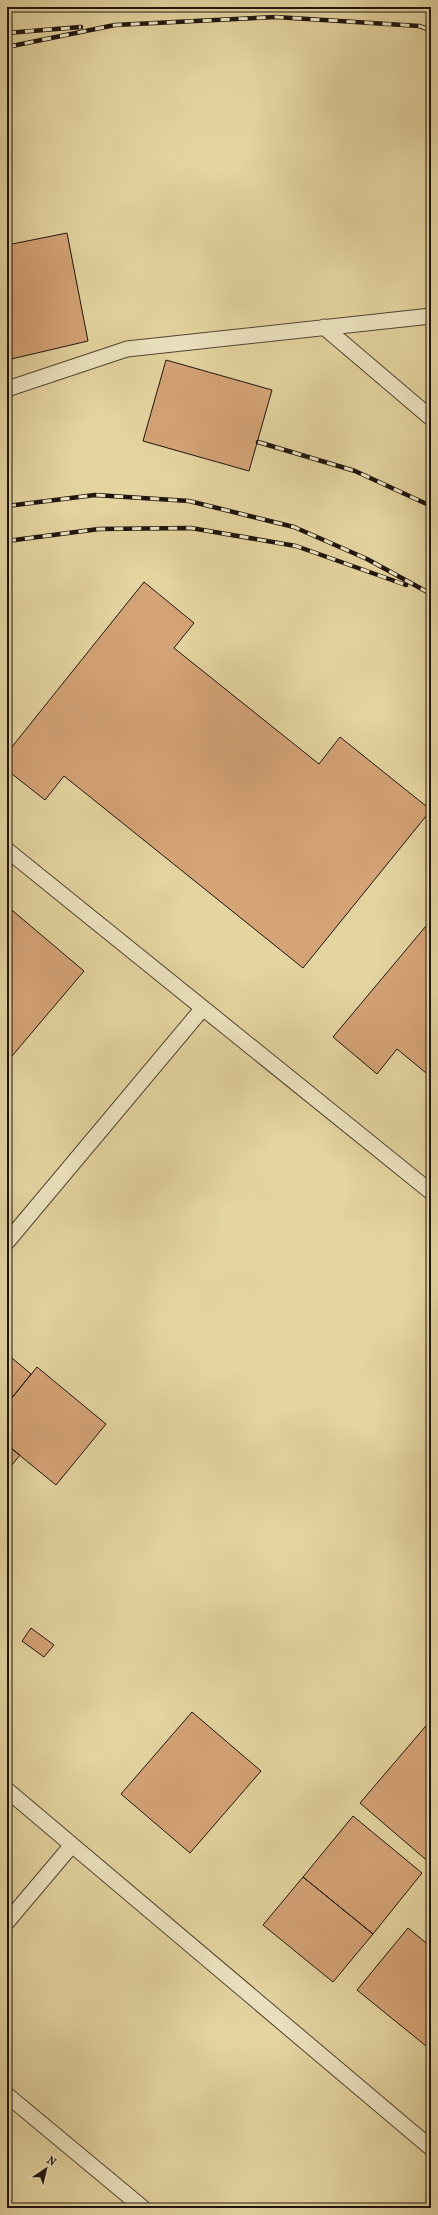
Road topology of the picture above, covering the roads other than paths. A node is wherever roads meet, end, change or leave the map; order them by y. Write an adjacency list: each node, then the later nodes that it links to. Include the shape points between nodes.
1 (431, 316): 2 (lane)
2 (324, 327): 3 (lane, via 126,349); 4 (lane)
3 (7, 389)
4 (431, 418)
5 (7, 850): 6 (lane)
6 (203, 1008): 7 (lane); 8 (lane)
7 (431, 1192)
8 (7, 1242)
9 (7, 1790): 10 (lane)
10 (72, 1845): 11 (lane); 13 (lane)
11 (7, 1922)
12 (7, 2094): 14 (lane)
13 (431, 2148)
14 (144, 2208)

